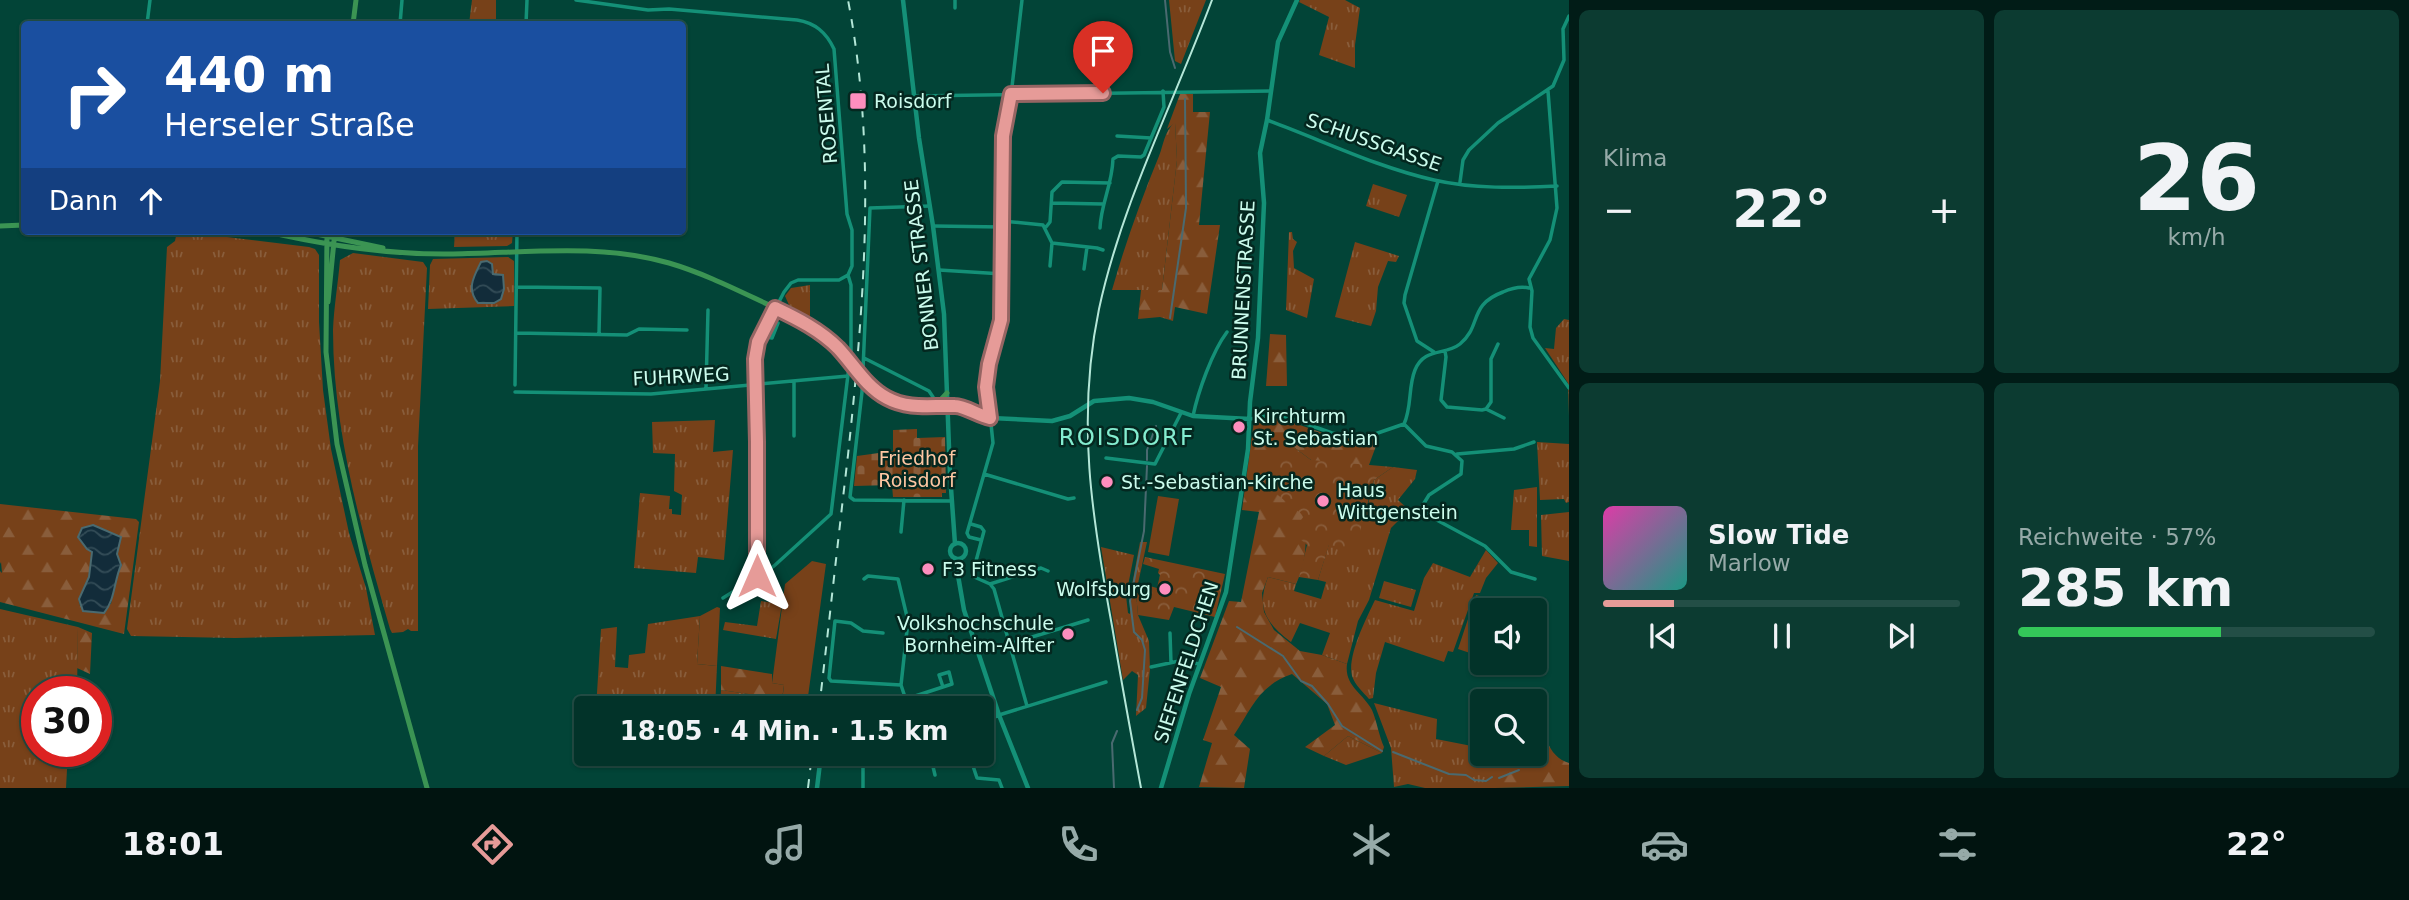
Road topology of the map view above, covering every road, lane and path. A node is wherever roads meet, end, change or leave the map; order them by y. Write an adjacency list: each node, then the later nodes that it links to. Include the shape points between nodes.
1 (150, 0): 12 (street)
2 (356, 0): 13 (main road)
3 (402, 0): 14 (street)
4 (527, 0): 15 (street)
5 (576, 0): 49 (street, ROSENTAL, via 797,20 825,34 834,49 838,79 852,229)
6 (903, 0): 20 (street, BONNER STRASSE)
7 (955, 0): 10 (street)
8 (1021, 0): 19 (street)
9 (1297, 0): 17 (street, BRUNNENSTRASSE, via 1278,42)
10 (955, 8)
11 (1569, 16): 18 (street, via 1563,29 1564,60)
12 (147, 21)
13 (353, 21)
14 (400, 21)
15 (526, 21)
16 (1163, 91): 17 (street); 19 (street); 23 (street, via 1164,107)
17 (1270, 91): 21 (street, BRUNNENSTRASSE)
18 (1548, 91): 26 (street, via 1527,102 1469,150); 27 (street)
19 (1011, 94): 20 (street); 31 (street, via 1003,136)
20 (914, 96): 30 (street, BONNER STRASSE)
21 (1267, 120): 24 (street, SCHUSSGASSE); 83 (street, BRUNNENSTRASSE, via 1260,153 1263,250)
22 (1117, 136): 23 (street)
23 (1152, 138): 25 (street, via 1141,157 1115,156)
24 (1438, 181): 26 (street, SCHUSSGASSE); 65 (street, via 1404,303 1417,341)
25 (1110, 183): 28 (street, via 1060,183 1052,192); 29 (street)
26 (1460, 183): 27 (street, SCHUSSGASSE)
27 (1557, 186): 50 (street, via 1554,229)
28 (1051, 203): 29 (street); 36 (street, via 1050,222)
29 (1102, 204): 37 (street)
30 (930, 205): 34 (street, BONNER STRASSE); 66 (street, via 870,208)
31 (1002, 221): 35 (street); 36 (street)
32 (21, 225): 33 (main road)
33 (0, 226)
34 (933, 226): 35 (street); 47 (street, BONNER STRASSE)
35 (1002, 227): 48 (street)
36 (1045, 227): 41 (street)
37 (1100, 228)
38 (517, 235): 44 (street)
39 (327, 236): 40 (main road); 56 (main road)
40 (335, 237): 44 (main road, via 429,254); 56 (main road)
41 (1052, 243): 42 (street); 45 (street)
42 (1087, 247): 43 (street); 46 (street)
43 (1103, 250)
44 (516, 251): 51 (street); 54 (main road, via 650,258 695,272)
45 (1050, 266)
46 (1084, 269)
47 (938, 270): 48 (street); 74 (street, BONNER STRASSE)
48 (1003, 274): 81 (street, via 1001,320 986,376)
49 (848, 275): 54 (street, via 839,280 794,281); 67 (street, ROSENTAL)
50 (1528, 279): 52 (street); 53 (street)
51 (516, 287): 60 (street); 61 (street, via 600,288)
52 (1520, 287): 53 (street); 64 (street, via 1483,302 1462,343)
53 (1530, 288): 72 (street, via 1533,338)
54 (775, 308): 62 (street); 76 (main road, via 813,327 885,397 906,405)
55 (708, 310): 71 (street)
56 (326, 319): 126 (main road, via 330,397 346,489)
57 (778, 323): 62 (street, via 772,338)
58 (687, 330): 61 (street)
59 (1227, 332): 80 (street, via 1199,389)
60 (516, 333): 61 (street); 70 (street)
61 (598, 334)
62 (761, 336): 69 (street, via 756,347)
63 (1499, 344): 78 (street, via 1491,359)
64 (1445, 351): 65 (street); 78 (street, via 1443,404)
65 (1434, 352): 84 (street, via 1414,370)
66 (864, 358): 75 (street); 91 (street, via 852,499)
67 (848, 374): 68 (street, FUHRWEG); 101 (street, ROSENTAL, via 831,514)
68 (794, 382): 69 (street, FUHRWEG); 85 (street)
69 (755, 385): 71 (street, FUHRWEG); 101 (street)
70 (515, 386)
71 (706, 388): 73 (street, FUHRWEG, via 651,394)
72 (1569, 388)
73 (515, 391)
74 (947, 393): 76 (main road); 77 (street, BONNER STRASSE)
75 (933, 397)
76 (934, 407): 77 (main road)
77 (948, 407): 81 (street); 92 (street, BONNER STRASSE)
78 (1486, 409): 82 (street)
79 (1181, 413): 80 (street); 81 (street, via 1153,402 1112,398 1089,402 1061,419); 88 (street, via 1155,464)
80 (1193, 416): 83 (street)
81 (990, 418): 89 (street, via 993,443)
82 (1504, 418)
83 (1250, 419): 84 (street, via 1278,414 1352,436 1372,435); 111 (street, SIEFENFELDCHEN, via 1225,599)
84 (1404, 424): 87 (street, via 1426,446)
85 (794, 436)
86 (1534, 442): 87 (street, via 1514,449)
87 (1457, 454): 103 (street, via 1462,461 1461,474 1429,495 1421,508 1485,546 1511,572)
88 (1106, 458)
89 (984, 474): 90 (street); 93 (street)
90 (1074, 498)
91 (904, 500): 92 (street); 94 (street)
92 (952, 500): 96 (street, BONNER STRASSE)
93 (970, 523): 95 (street, via 984,529); 95 (street, via 969,537)
94 (901, 532)
95 (981, 540): 104 (street, via 972,576)
96 (957, 543): 97 (street, via 950,551); 98 (street, via 966,550)
97 (955, 558): 98 (street); 100 (street)
98 (962, 558): 100 (street)
99 (1048, 571): 104 (street, via 1041,568)
100 (959, 573): 119 (street, via 964,610)
101 (757, 576): 105 (street)
102 (864, 579): 114 (street, via 898,579 908,621)
103 (1535, 579)
104 (990, 584): 109 (street)
105 (723, 598)
106 (1088, 620): 109 (street)
107 (1170, 633): 110 (street)
108 (883, 634): 114 (street, via 835,621 828,678)
109 (1009, 644): 118 (street)
110 (1171, 663): 111 (street); 112 (street)
111 (1200, 664): 131 (street, SIEFENFELDCHEN)
112 (1151, 667)
113 (1107, 682): 118 (street)
114 (901, 685): 116 (street)
115 (943, 687): 117 (street)
116 (905, 696)
117 (915, 696)
118 (1027, 706): 119 (street)
119 (999, 715): 120 (street); 130 (street)
120 (994, 716)
121 (820, 766): 127 (street)
122 (863, 766): 128 (street)
123 (933, 766): 125 (street)
124 (973, 766): 129 (street, via 977,778 999,780)
125 (935, 775)
126 (427, 788)
127 (817, 788)
128 (863, 788)
129 (1002, 788)
130 (1027, 788)
131 (1161, 788)

